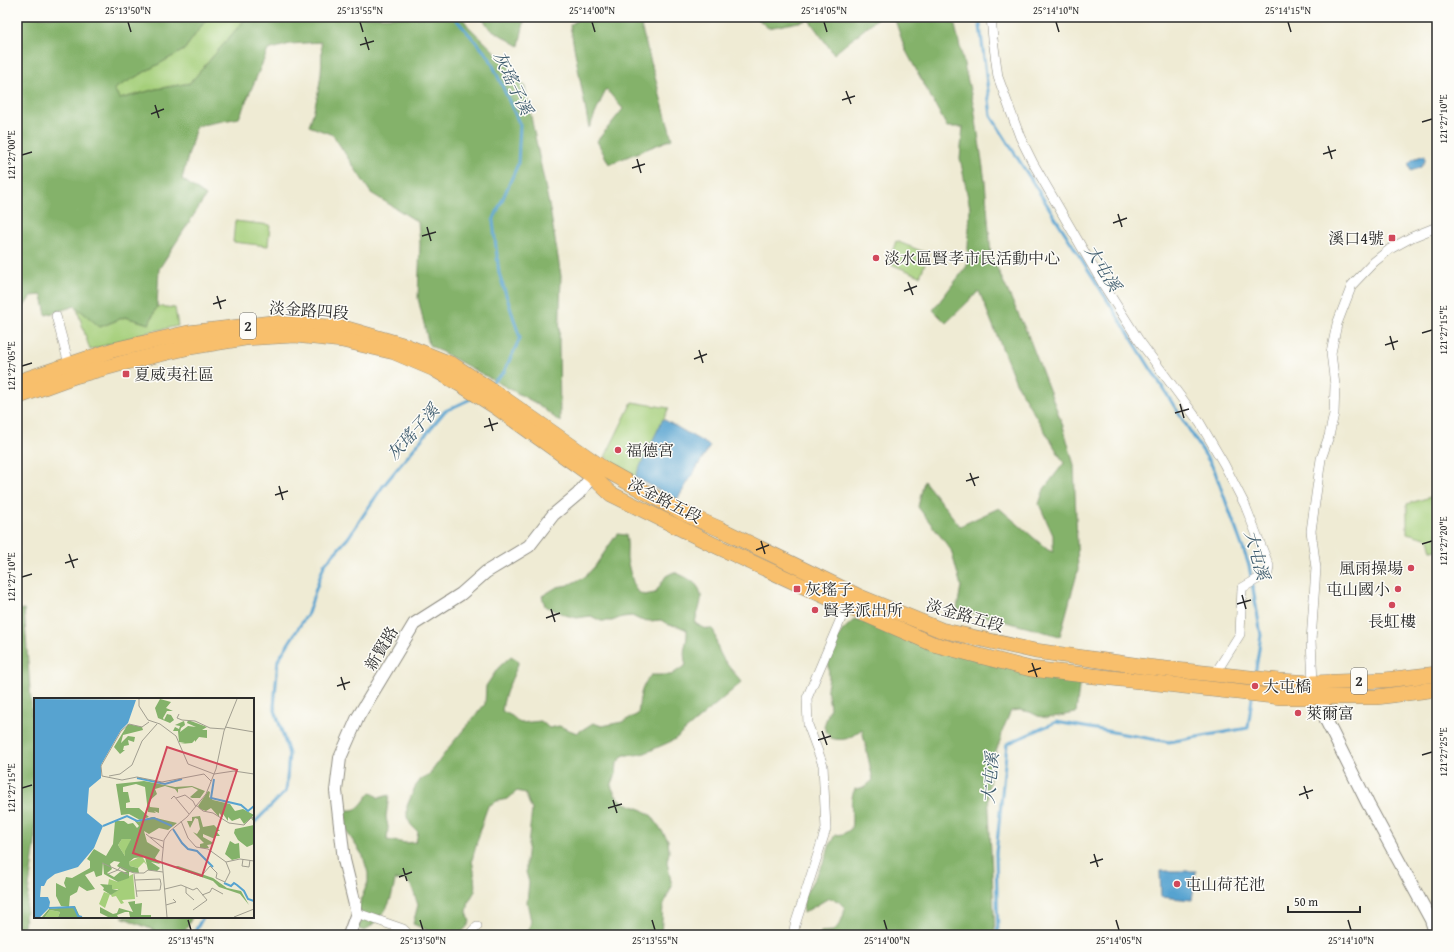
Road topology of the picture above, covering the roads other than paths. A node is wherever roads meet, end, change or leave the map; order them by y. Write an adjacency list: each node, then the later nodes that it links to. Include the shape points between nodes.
1 (991, 17): 11 (street, via 998,77 1020,137 1102,284 1138,340 1200,423 1224,464 1245,505 1269,566 1268,573 1242,588 1240,634)
2 (1437, 227): 13 (street, via 1390,249 1374,262 1352,285 1337,324 1331,353 1334,414 1330,436 1321,459 1311,531 1316,568 1311,641)
3 (56, 316): 4 (street)
4 (70, 364): 5 (main road, 淡金路四段 / 2); 6 (main road, 淡金路四段 / 2, via 113,350 188,333 271,323 344,328 406,346 453,364)
5 (17, 382)
6 (469, 383): 7 (main road, 淡金路四段 / 2, via 394,352 342,340 295,335 245,338 190,347 75,376); 8 (main road, 2)
7 (17, 397)
8 (500, 402): 9 (main road, 2); 9 (main road, 淡金路五段 / 2, via 564,440)
9 (596, 471): 10 (main road, 淡金路五段 / 2, via 720,529); 16 (street, 新賢路, via 578,494 553,515 529,546 486,572 461,594 414,624 358,717 340,758 336,791 344,860)
10 (849, 600): 11 (main road, 淡金路五段 / 2, via 941,630 1027,650); 15 (main road, 淡金路五段 / 2, via 933,644 1031,669 1281,698); 21 (street, via 807,698 808,725 823,765 826,829)
11 (1215, 674): 13 (main road, 淡金路五段 / 2)
12 (1437, 674): 13 (main road, 2, via 1385,680)
13 (1313, 683): 15 (street)
14 (1437, 689): 15 (main road, 2, via 1377,697)
15 (1322, 698): 22 (street, via 1326,720 1431,920)
16 (357, 912): 18 (street); 19 (street, via 403,929)
17 (477, 926): 20 (street)
18 (349, 935)
19 (409, 935)
20 (469, 935)
21 (793, 935)
22 (1436, 935)

